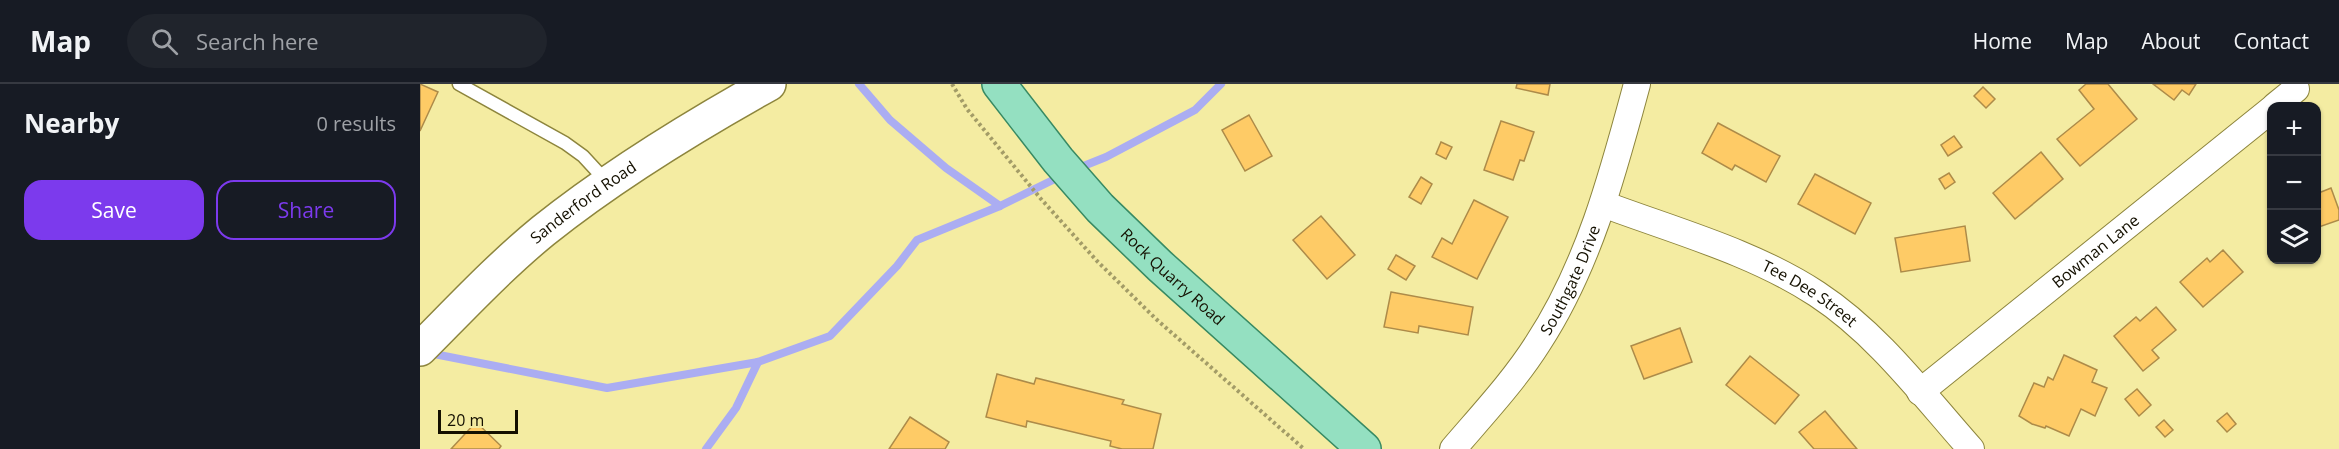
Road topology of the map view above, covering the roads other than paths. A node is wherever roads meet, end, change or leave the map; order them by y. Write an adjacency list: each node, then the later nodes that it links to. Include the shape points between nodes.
1 (459, 84): 8 (lane, via 565,143)
2 (769, 84): 8 (street, Sanderford Road, via 668,142)
3 (999, 84): 12 (main road, Rock Quarry Road, via 1100,208)
4 (1637, 84): 9 (street, Southgate Drive)
5 (2296, 89): 6 (street, Bowman Lane)
6 (2280, 102)
7 (2267, 113): 11 (street, Bowman Lane)
8 (607, 183): 10 (street, Sanderford Road, via 541,232)
9 (1603, 204): 11 (street, Tee Dee Street, via 1742,255 1818,294 1876,342); 13 (street, Southgate Drive, via 1560,304 1538,344)
10 (420, 349)
11 (1920, 392): 14 (street, Tee Dee Street)
12 (1364, 449)
13 (1453, 449)
14 (1971, 449)

